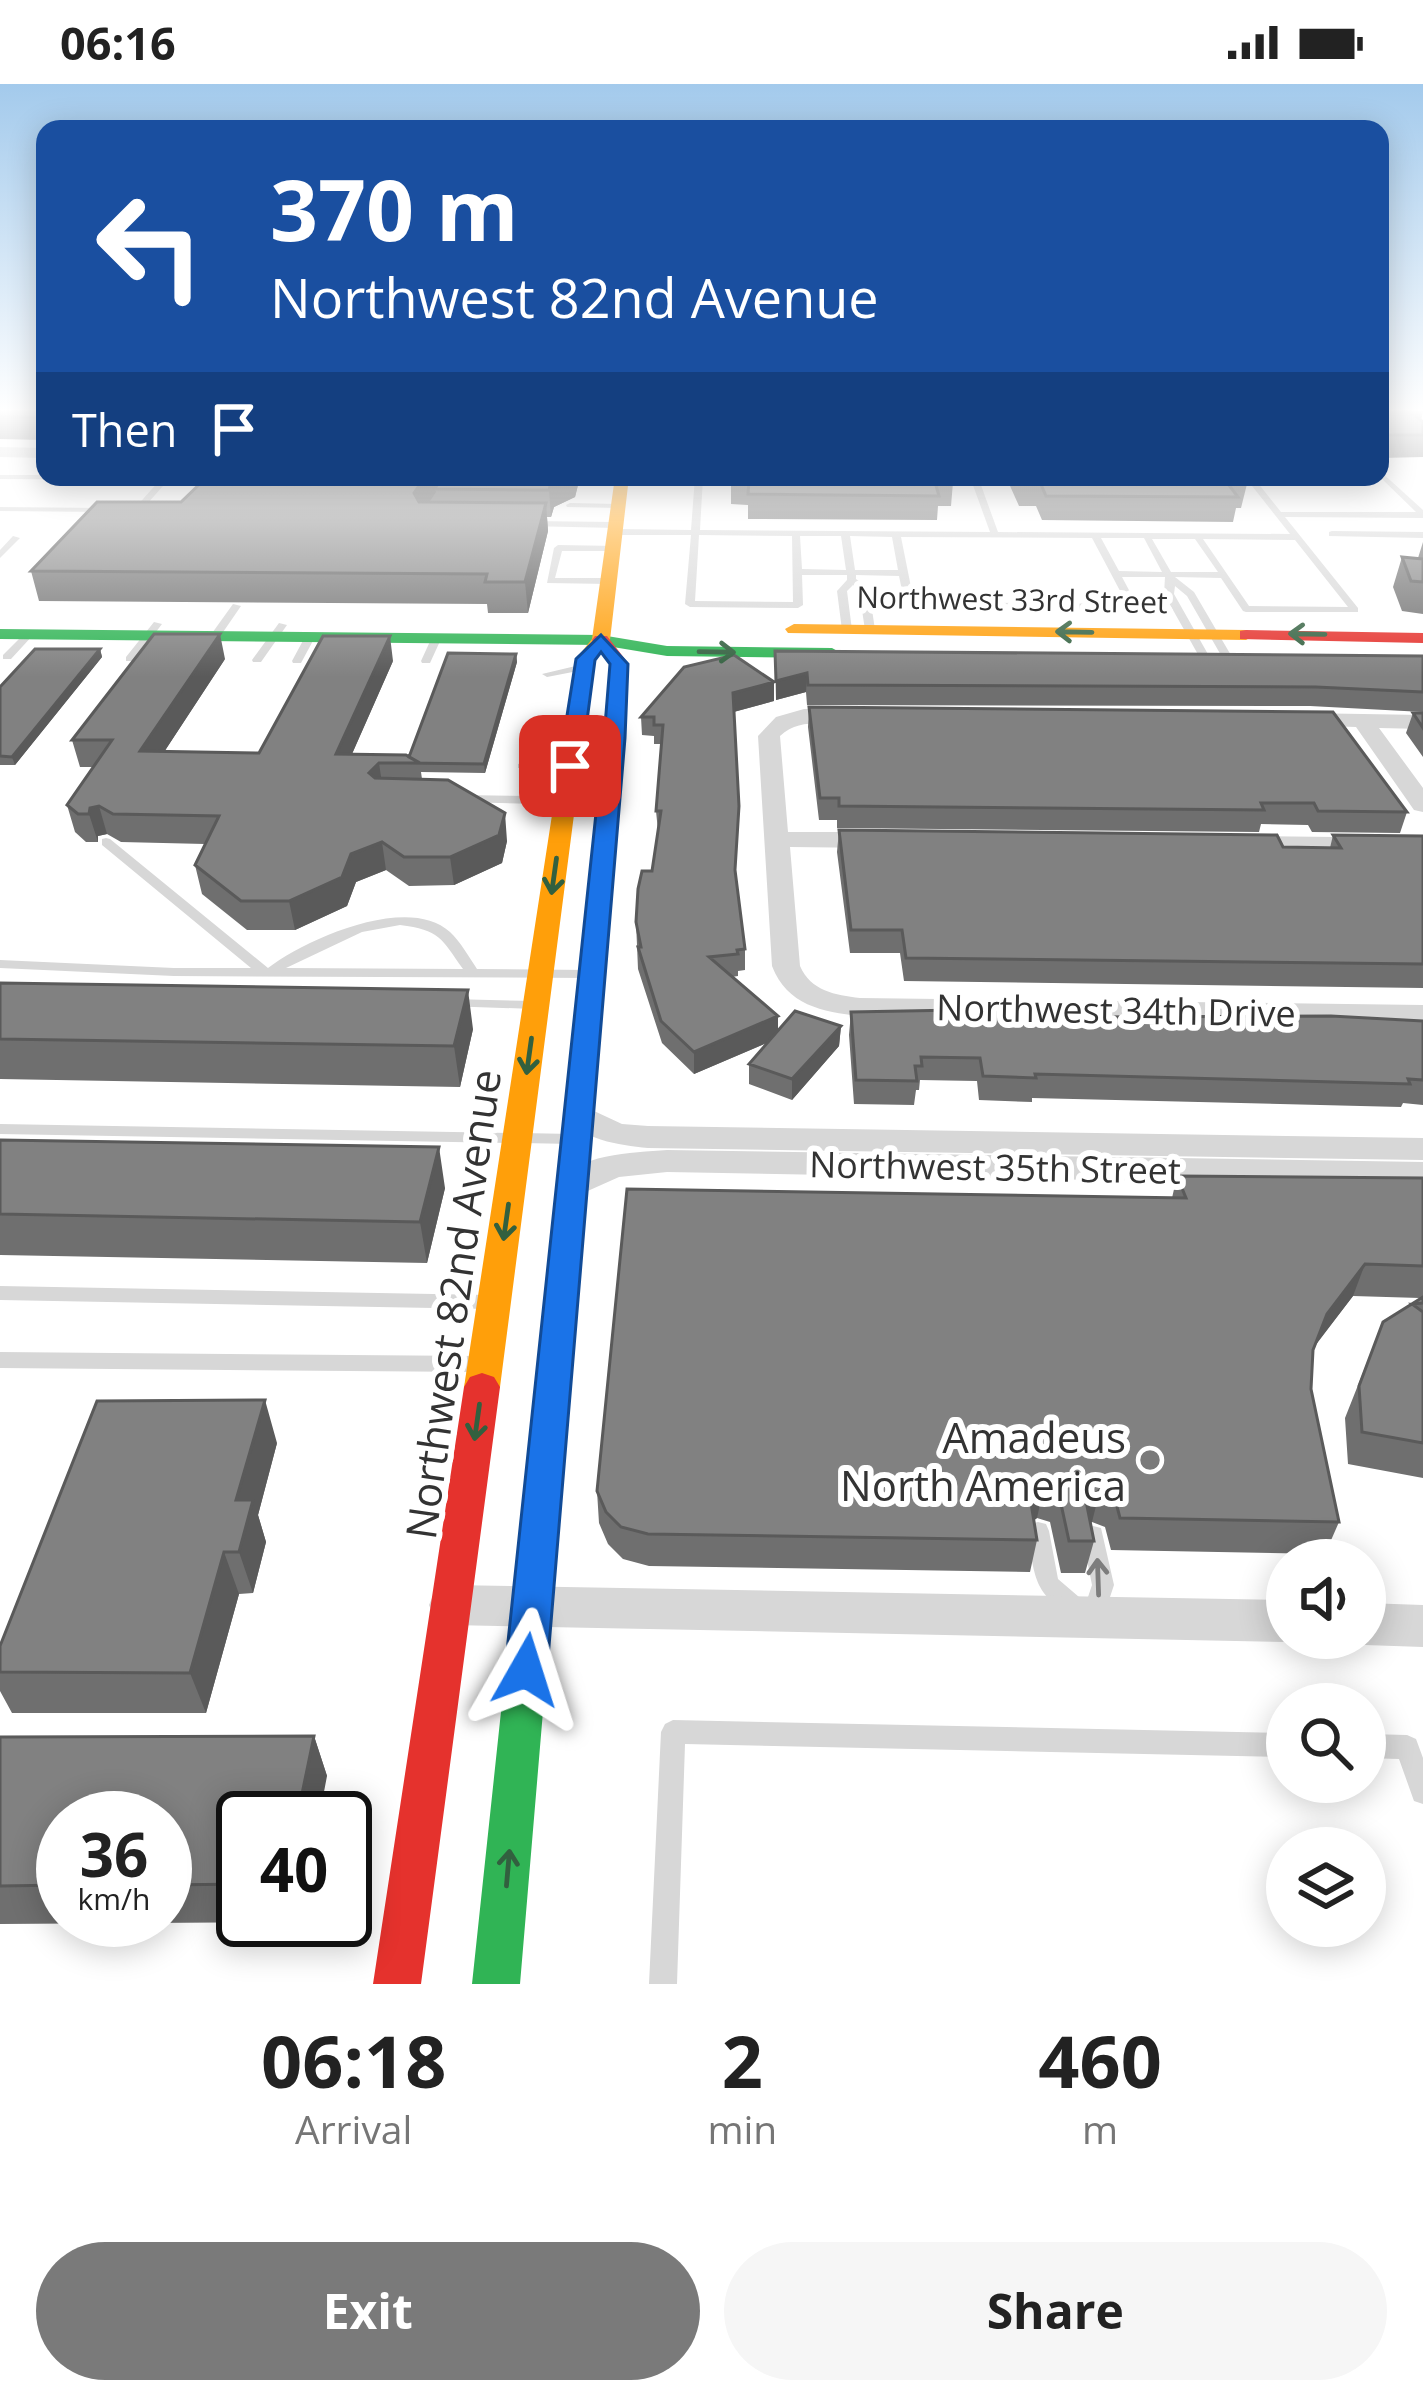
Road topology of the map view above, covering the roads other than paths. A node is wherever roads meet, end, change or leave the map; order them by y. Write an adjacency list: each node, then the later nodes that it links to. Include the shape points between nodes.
1 (146, 500): 7 (lane, via 137,510)
2 (619, 500): 11 (street, Northwest 82nd Avenue)
3 (698, 500): 12 (lane)
4 (982, 500): 17 (lane)
5 (1267, 500): 8 (lane)
6 (570, 506): 11 (lane)
7 (0, 509)
8 (1279, 514): 9 (lane); 22 (lane)
9 (1423, 515)
10 (508, 524): 11 (lane)
11 (616, 528): 12 (lane); 31 (street, Northwest 82nd Avenue); 31 (lane, via 557,548 550,580)
12 (696, 533): 13 (lane); 25 (lane, via 690,604 798,605)
13 (796, 533): 14 (lane); 25 (lane)
14 (845, 534): 15 (lane); 29 (lane)
15 (896, 534): 17 (lane); 26 (lane)
16 (1332, 534): 20 (lane)
17 (995, 535): 18 (lane)
18 (1095, 535): 19 (lane); 27 (lane)
19 (1146, 535): 21 (lane); 30 (lane)
20 (1423, 535)
21 (1197, 536): 22 (lane); 28 (lane)
22 (1297, 537): 28 (lane, via 1355,610 1246,609)
23 (16, 538): 24 (lane)
24 (0, 555)
25 (797, 572): 29 (lane)
26 (903, 573): 27 (lane, via 910,605 1133,607); 29 (lane)
27 (1115, 574): 30 (lane)
28 (1224, 575): 30 (lane)
29 (851, 576): 34 (lane, via 842,591); 34 (lane, via 864,589)
30 (1170, 577): 40 (lane, via 1191,594); 40 (lane, via 1169,594)
31 (609, 581): 38 (street, Northwest 82nd Avenue)
32 (236, 606): 36 (lane)
33 (153, 630): 36 (street, Northwest 33rd Street); 39 (street, Northwest 33rd Street, via 29,634); 41 (lane)
34 (858, 630): 38 (street, Northwest 33rd Street, via 663,628); 40 (street, Northwest 33rd Street, one-way to 34)
35 (278, 631): 36 (street, Northwest 33rd Street); 38 (street, Northwest 33rd Street, via 303,649); 42 (lane)
36 (215, 636)
37 (1423, 638): 40 (street, Northwest 33rd Street, one-way to 40)
38 (601, 640): 40 (street, Northwest 33rd Street, one-way to 40, via 667,651); 44 (street, Northwest 82nd Avenue); 58 (street, Northwest 82nd Avenue, via 619,664)
39 (4, 645)
40 (1209, 645): 43 (street, Northwest 33rd Street)
41 (130, 659)
42 (257, 660)
43 (1423, 661)
44 (584, 667): 45 (lane); 51 (street, Northwest 82nd Avenue)
45 (547, 674)
46 (879, 716): 55 (street, via 813,715 782,721 769,736)
47 (1270, 720): 48 (street)
48 (1363, 721): 49 (street); 53 (street)
49 (1423, 722)
50 (522, 766): 51 (lane)
51 (570, 766): 54 (street, Northwest 82nd Avenue)
52 (449, 799): 54 (lane)
53 (1423, 805)
54 (564, 806): 58 (street, via 586,817); 64 (street, Northwest 82nd Avenue, one-way to 64)
55 (776, 839): 56 (street); 68 (street, Northwest 34th Drive, via 788,970 811,996 860,1006)
56 (908, 841)
57 (106, 842): 62 (lane)
58 (604, 844): 65 (street, Northwest 82nd Avenue)
59 (1206, 844): 60 (street)
60 (1423, 846)
61 (0, 964): 62 (lane)
62 (267, 971): 63 (lane); 63 (lane, via 356,928 397,920 443,932)
63 (473, 973): 64 (lane)
64 (540, 974): 65 (lane); 67 (street, Northwest 82nd Avenue)
65 (592, 974): 69 (street, Northwest 82nd Avenue)
66 (437, 1003): 67 (lane)
67 (536, 1005): 71 (street, Northwest 82nd Avenue, one-way to 71)
68 (1423, 1015)
69 (577, 1127): 71 (lane); 73 (street, Northwest 35th Street); 75 (street, Northwest 82nd Avenue)
70 (0, 1129): 71 (lane)
71 (517, 1138): 77 (street, Northwest 82nd Avenue, one-way to 77)
72 (1423, 1149): 73 (street, Northwest 35th Street)
73 (1029, 1155): 74 (street, Northwest 35th Street); 75 (street, Northwest 35th Street, via 647,1162 613,1166)
74 (1423, 1174)
75 (572, 1186): 83 (street, Northwest 82nd Avenue)
76 (0, 1293): 77 (lane)
77 (494, 1302): 79 (street, Northwest 82nd Avenue)
78 (0, 1360): 79 (lane)
79 (485, 1364): 82 (street, Northwest 82nd Avenue, one-way to 82)
80 (1038, 1531): 84 (lane, via 1048,1584)
81 (1093, 1535): 84 (lane, one-way to 81, via 1103,1585)
82 (451, 1605): 83 (street); 91 (street, Northwest 82nd Avenue)
83 (532, 1608): 84 (street); 92 (street, Northwest 82nd Avenue, one-way to 83)
84 (1092, 1619): 85 (street)
85 (1266, 1622)
86 (1386, 1625): 87 (street)
87 (1423, 1626)
88 (1266, 1744): 93 (lane, via 673,1732)
89 (1386, 1746): 90 (lane, via 1407,1747)
90 (1423, 1792)
91 (397, 1984)
92 (496, 1984)
93 (663, 1984)

